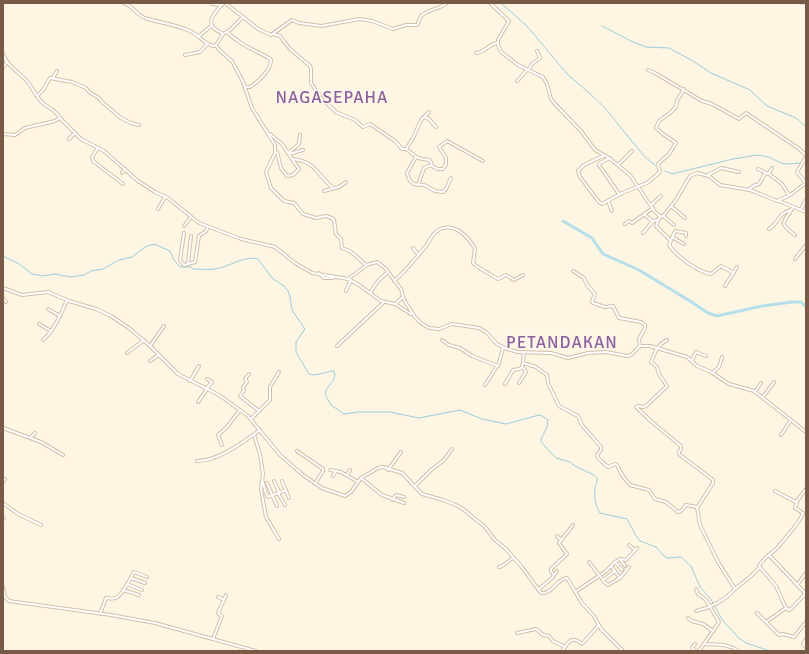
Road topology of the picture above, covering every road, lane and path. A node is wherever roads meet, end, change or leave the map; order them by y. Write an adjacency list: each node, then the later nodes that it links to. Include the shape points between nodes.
1 (124, 3): 12 (street, via 145,18 174,24)
2 (224, 3): 6 (street); 7 (street)
3 (447, 3): 11 (street, via 424,14 415,25 392,28 360,19 320,26 292,20)
4 (490, 3): 13 (street, via 509,21)
5 (212, 4): 6 (street)
6 (221, 6): 8 (street, via 213,16)
7 (242, 17): 9 (street); 11 (street, via 260,30)
8 (212, 26): 10 (street); 12 (street)
9 (226, 32): 10 (street); 27 (street, via 244,46 271,60 270,66 257,82)
10 (223, 34): 15 (street)
11 (273, 34): 41 (street, via 280,36 290,50 310,66 311,84 333,110 354,119 363,127 370,124 402,149)
12 (199, 36): 14 (street)
13 (497, 43): 18 (street); 22 (street, via 503,54)
14 (207, 44): 15 (street); 19 (street, via 199,53)
15 (216, 45): 27 (street, via 232,61)
16 (537, 51): 22 (street, via 540,58)
17 (3, 54): 20 (street)
18 (476, 54)
19 (185, 56)
20 (7, 62): 21 (street); 29 (street, via 28,82)
21 (3, 68)
22 (528, 70): 26 (street); 46 (street, via 543,77 554,104 581,131 595,150)
23 (648, 70): 28 (street)
24 (57, 71): 25 (street)
25 (53, 78): 29 (street, via 48,78 44,90); 33 (street, via 86,88 126,121)
26 (517, 81)
27 (245, 87): 35 (street, via 252,108)
28 (684, 89): 47 (street, via 739,119 746,114); 66 (street, via 676,107 660,120 656,128 676,142 676,145 658,164 660,172)
29 (37, 96): 32 (street)
30 (428, 112): 31 (street)
31 (424, 117): 34 (street); 41 (street)
32 (60, 118): 36 (street, via 23,129 15,135); 37 (street)
33 (139, 125)
34 (436, 126)
35 (266, 130): 42 (street); 45 (street, via 282,144)
36 (3, 134)
37 (75, 134): 39 (street); 40 (street)
38 (300, 135): 45 (street, via 299,144)
39 (69, 139)
40 (98, 148): 55 (street); 64 (street, via 92,157 93,161)
41 (406, 149): 48 (street)
42 (276, 150): 50 (street, via 281,168 288,176 293,175 298,169); 109 (street, via 266,172 273,190 284,200 294,203 304,214 316,218 332,218 342,247)
43 (303, 150): 45 (street)
44 (632, 151): 53 (street)
45 (288, 154): 50 (street)
46 (605, 155): 49 (street); 75 (street, via 582,167 578,173 600,204)
47 (806, 156): 63 (street, via 797,170)
48 (416, 157): 52 (street, via 429,160); 65 (street, via 407,174 410,181)
49 (610, 158): 53 (street); 70 (street, via 599,165)
50 (292, 159): 67 (street, via 311,165)
51 (483, 160): 52 (street, via 447,141 439,147 446,158 446,166 441,169)
52 (432, 165): 65 (street, via 424,168)
53 (618, 165): 66 (street, via 630,174)
54 (772, 168): 59 (street)
55 (125, 169): 58 (street); 73 (street, via 140,183)
56 (758, 169): 59 (street)
57 (739, 172): 60 (street, via 721,168)
58 (122, 173)
59 (767, 173): 68 (street, via 759,184); 72 (street, via 782,184)
60 (708, 175): 68 (street, via 720,185); 78 (street, via 691,175)
61 (452, 178): 65 (street, via 443,192)
62 (346, 182): 67 (street)
63 (806, 183): 72 (street)
64 (124, 184)
65 (418, 185)
66 (638, 187): 70 (street); 77 (street)
67 (335, 188): 69 (street)
68 (749, 190): 76 (street)
69 (324, 191)
70 (619, 194): 75 (street)
71 (660, 196): 77 (street)
72 (789, 196): 76 (street)
73 (165, 197): 80 (street); 87 (street)
74 (806, 200): 82 (street)
75 (608, 201): 83 (street)
76 (779, 201): 81 (street)
77 (651, 205): 79 (street)
78 (671, 206): 86 (street); 88 (street)
79 (652, 208): 85 (street); 86 (street)
80 (158, 209)
81 (792, 209): 82 (street); 95 (street, via 784,213); 98 (street, via 785,216 784,224)
82 (801, 209): 84 (street)
83 (612, 211)
84 (806, 212)
85 (644, 214): 90 (street); 91 (street, via 632,223 629,221)
86 (662, 216): 89 (street); 92 (street)
87 (191, 217): 93 (street); 94 (street)
88 (685, 218)
89 (658, 220): 90 (street); 102 (street, via 656,227)
90 (653, 222): 97 (street)
91 (625, 224)
92 (674, 225)
93 (184, 226)
94 (208, 227): 108 (street, via 199,236 195,262); 115 (street, via 241,239 273,246 312,273)
95 (769, 229)
96 (184, 233): 108 (street, via 180,260 184,265)
97 (642, 233)
98 (795, 235)
99 (191, 236): 108 (street)
100 (686, 236): 101 (street, via 676,230)
101 (672, 237): 102 (street); 103 (street)
102 (670, 241): 113 (street, via 669,245 673,250 699,270 711,274 721,266)
103 (684, 244)
104 (806, 246): 107 (street)
105 (413, 248): 106 (street)
106 (418, 254): 114 (street, via 438,230 455,229 467,237 474,248 475,266 498,279 506,275 515,280); 116 (street)
107 (795, 259)
108 (188, 264)
109 (367, 265): 112 (street, via 377,262); 115 (street)
110 (737, 267): 113 (street)
111 (573, 270): 139 (street, via 584,278 595,294 593,303 605,307 613,306 619,318 644,324)
112 (388, 272): 116 (street); 120 (street)
113 (734, 273): 117 (street)
114 (523, 275)
115 (349, 280): 119 (street); 120 (street)
116 (394, 281): 121 (street, via 402,290)
117 (725, 286)
118 (3, 288): 123 (street, via 22,295 46,291)
119 (346, 292)
120 (370, 293): 125 (street)
121 (403, 296): 126 (street); 128 (street)
122 (3, 298): 124 (street)
123 (67, 300): 129 (street); 134 (street, via 106,313)
124 (6, 302)
125 (384, 302): 126 (street); 138 (street)
126 (395, 304): 128 (street)
127 (48, 308): 129 (street)
128 (413, 315): 140 (street, via 421,323 432,328 440,329 452,324 479,328)
129 (60, 316): 132 (street)
130 (39, 324): 132 (street)
131 (164, 326): 137 (street)
132 (51, 331): 133 (street)
133 (43, 340)
134 (144, 340): 137 (street); 143 (street)
135 (442, 340): 151 (street)
136 (667, 340): 141 (street)
137 (150, 346): 144 (street)
138 (337, 346)
139 (640, 346): 141 (street); 142 (street, via 627,356 601,352 584,353 568,358 551,353)
140 (503, 348): 142 (street); 151 (street)
141 (657, 348): 147 (street); 213 (street, via 651,362 657,367 667,387 646,406 637,408 681,446 679,454 713,480)
142 (524, 352): 149 (street)
143 (127, 353)
144 (159, 355): 148 (street); 157 (street, via 175,372)
145 (706, 356): 147 (street, via 697,352)
146 (722, 357): 154 (street, via 719,367)
147 (692, 360): 154 (street, via 699,367)
148 (150, 361)
149 (523, 363): 152 (street); 213 (street, via 536,367 547,375 559,406 578,416 582,425 601,447 597,457 607,466 617,465 630,485 649,490 655,499 666,502 678,512 688,505)
150 (199, 366): 157 (street)
151 (498, 366): 162 (street)
152 (523, 367): 159 (street, via 526,372); 161 (street, via 513,370)
153 (279, 372): 170 (street, via 270,387 270,400)
154 (712, 373): 164 (street, via 729,384)
155 (249, 374): 170 (street, via 240,396)
156 (207, 379): 163 (street, via 212,382)
157 (190, 381): 163 (street)
158 (774, 382): 167 (street)
159 (519, 383)
160 (760, 383): 164 (street)
161 (505, 384)
162 (485, 385)
163 (207, 388): 165 (street); 168 (street)
164 (755, 392): 167 (street)
165 (216, 393): 166 (street); 169 (street)
166 (215, 396)
167 (762, 398): 172 (street)
168 (198, 402)
169 (240, 410): 171 (street); 180 (street, via 218,435)
170 (259, 411): 171 (street)
171 (251, 419): 174 (street)
172 (791, 420): 175 (street); 178 (street)
173 (3, 428): 179 (street)
174 (260, 430): 177 (street); 198 (street, via 283,458)
175 (806, 432)
176 (34, 433): 179 (street)
177 (254, 435): 185 (street, via 224,454); 193 (street, via 260,454)
178 (781, 435)
179 (30, 438): 184 (street)
180 (222, 445)
181 (452, 449): 199 (street, via 444,460)
182 (297, 451): 198 (street, via 323,468)
183 (401, 452): 188 (street)
184 (63, 455)
185 (197, 461)
186 (330, 470): 189 (street)
187 (350, 470): 190 (street)
188 (388, 470): 192 (street, via 379,468); 199 (street, via 403,474)
189 (336, 471): 190 (street); 191 (street)
190 (347, 475): 196 (street)
191 (333, 476)
192 (362, 478): 196 (street); 207 (street, via 382,496)
193 (263, 481): 204 (street, via 266,495); 217 (street, via 261,489 266,520)
194 (274, 481): 203 (street)
195 (282, 482): 201 (street)
196 (358, 482): 198 (street, via 351,492 344,496)
197 (267, 483): 204 (street)
198 (315, 484)
199 (415, 486): 221 (street, via 424,496 443,500 463,509 487,528)
200 (806, 489): 208 (street)
201 (286, 490): 203 (street); 206 (street)
202 (776, 491): 208 (street)
203 (279, 493): 204 (street); 211 (street)
204 (273, 495): 212 (street)
205 (404, 497): 207 (street, via 396,495)
206 (289, 498)
207 (392, 500): 210 (street)
208 (797, 502): 220 (street, via 795,507 803,512 800,520)
209 (3, 503): 214 (street, via 18,514)
210 (404, 503)
211 (284, 505)
212 (277, 506)
213 (698, 508): 245 (street, via 700,525)
214 (41, 525)
215 (573, 525): 218 (street)
216 (557, 536): 218 (street)
217 (279, 539)
218 (561, 540): 234 (street, via 559,543 567,555 551,569)
219 (629, 545): 222 (street, via 636,549 626,560)
220 (768, 555): 229 (street); 242 (street)
221 (513, 558): 227 (street); 248 (street)
222 (620, 559): 224 (street); 226 (street)
223 (589, 562): 235 (street)
224 (615, 562): 225 (street); 230 (street)
225 (611, 566): 232 (street); 235 (street)
226 (626, 566)
227 (499, 567)
228 (629, 567): 238 (street)
229 (760, 567): 245 (street); 256 (street, via 776,586)
230 (622, 570)
231 (557, 571): 234 (street)
232 (616, 572): 238 (street); 239 (street)
233 (806, 573): 242 (street)
234 (554, 575): 248 (street)
235 (599, 576): 239 (street); 249 (street)
236 (131, 577): 237 (street, via 134,571); 240 (street); 241 (street)
237 (147, 577)
238 (620, 578): 239 (street, via 608,585)
239 (603, 580)
240 (145, 583)
241 (127, 584): 246 (street); 247 (street)
242 (797, 584): 250 (street)
243 (3, 587): 259 (street, via 5,597 9,600)
244 (696, 589): 255 (street)
245 (735, 589): 255 (street, via 726,598)
246 (124, 590): 252 (street); 259 (street, via 116,598 106,598)
247 (142, 590)
248 (538, 590): 249 (street, via 547,593 566,578)
249 (575, 592): 263 (street)
250 (806, 593): 256 (street, via 791,609)
251 (226, 595): 254 (street)
252 (139, 596)
253 (218, 597): 254 (street)
254 (224, 600): 266 (street, via 218,614 222,616)
255 (710, 607): 257 (street); 264 (street, via 719,622)
256 (786, 608): 262 (street)
257 (696, 611)
258 (757, 613): 262 (street)
259 (100, 614): 266 (street, via 154,623)
260 (688, 618): 264 (street)
261 (806, 622): 262 (street, via 793,637 779,635)
262 (766, 623)
263 (599, 626): 270 (street, via 582,644 573,639); 275 (street)
264 (713, 631): 269 (street)
265 (517, 633): 270 (street, via 536,629)
266 (213, 639): 272 (street)
267 (806, 639): 271 (street, via 803,644)
268 (695, 644): 276 (street, via 692,648)
269 (704, 644): 276 (street); 277 (street, via 728,645)
270 (565, 647): 274 (street)
271 (806, 647)
272 (249, 650): 273 (street)
273 (256, 651)
274 (562, 651)
275 (622, 651)
276 (697, 651)
277 (738, 651)

